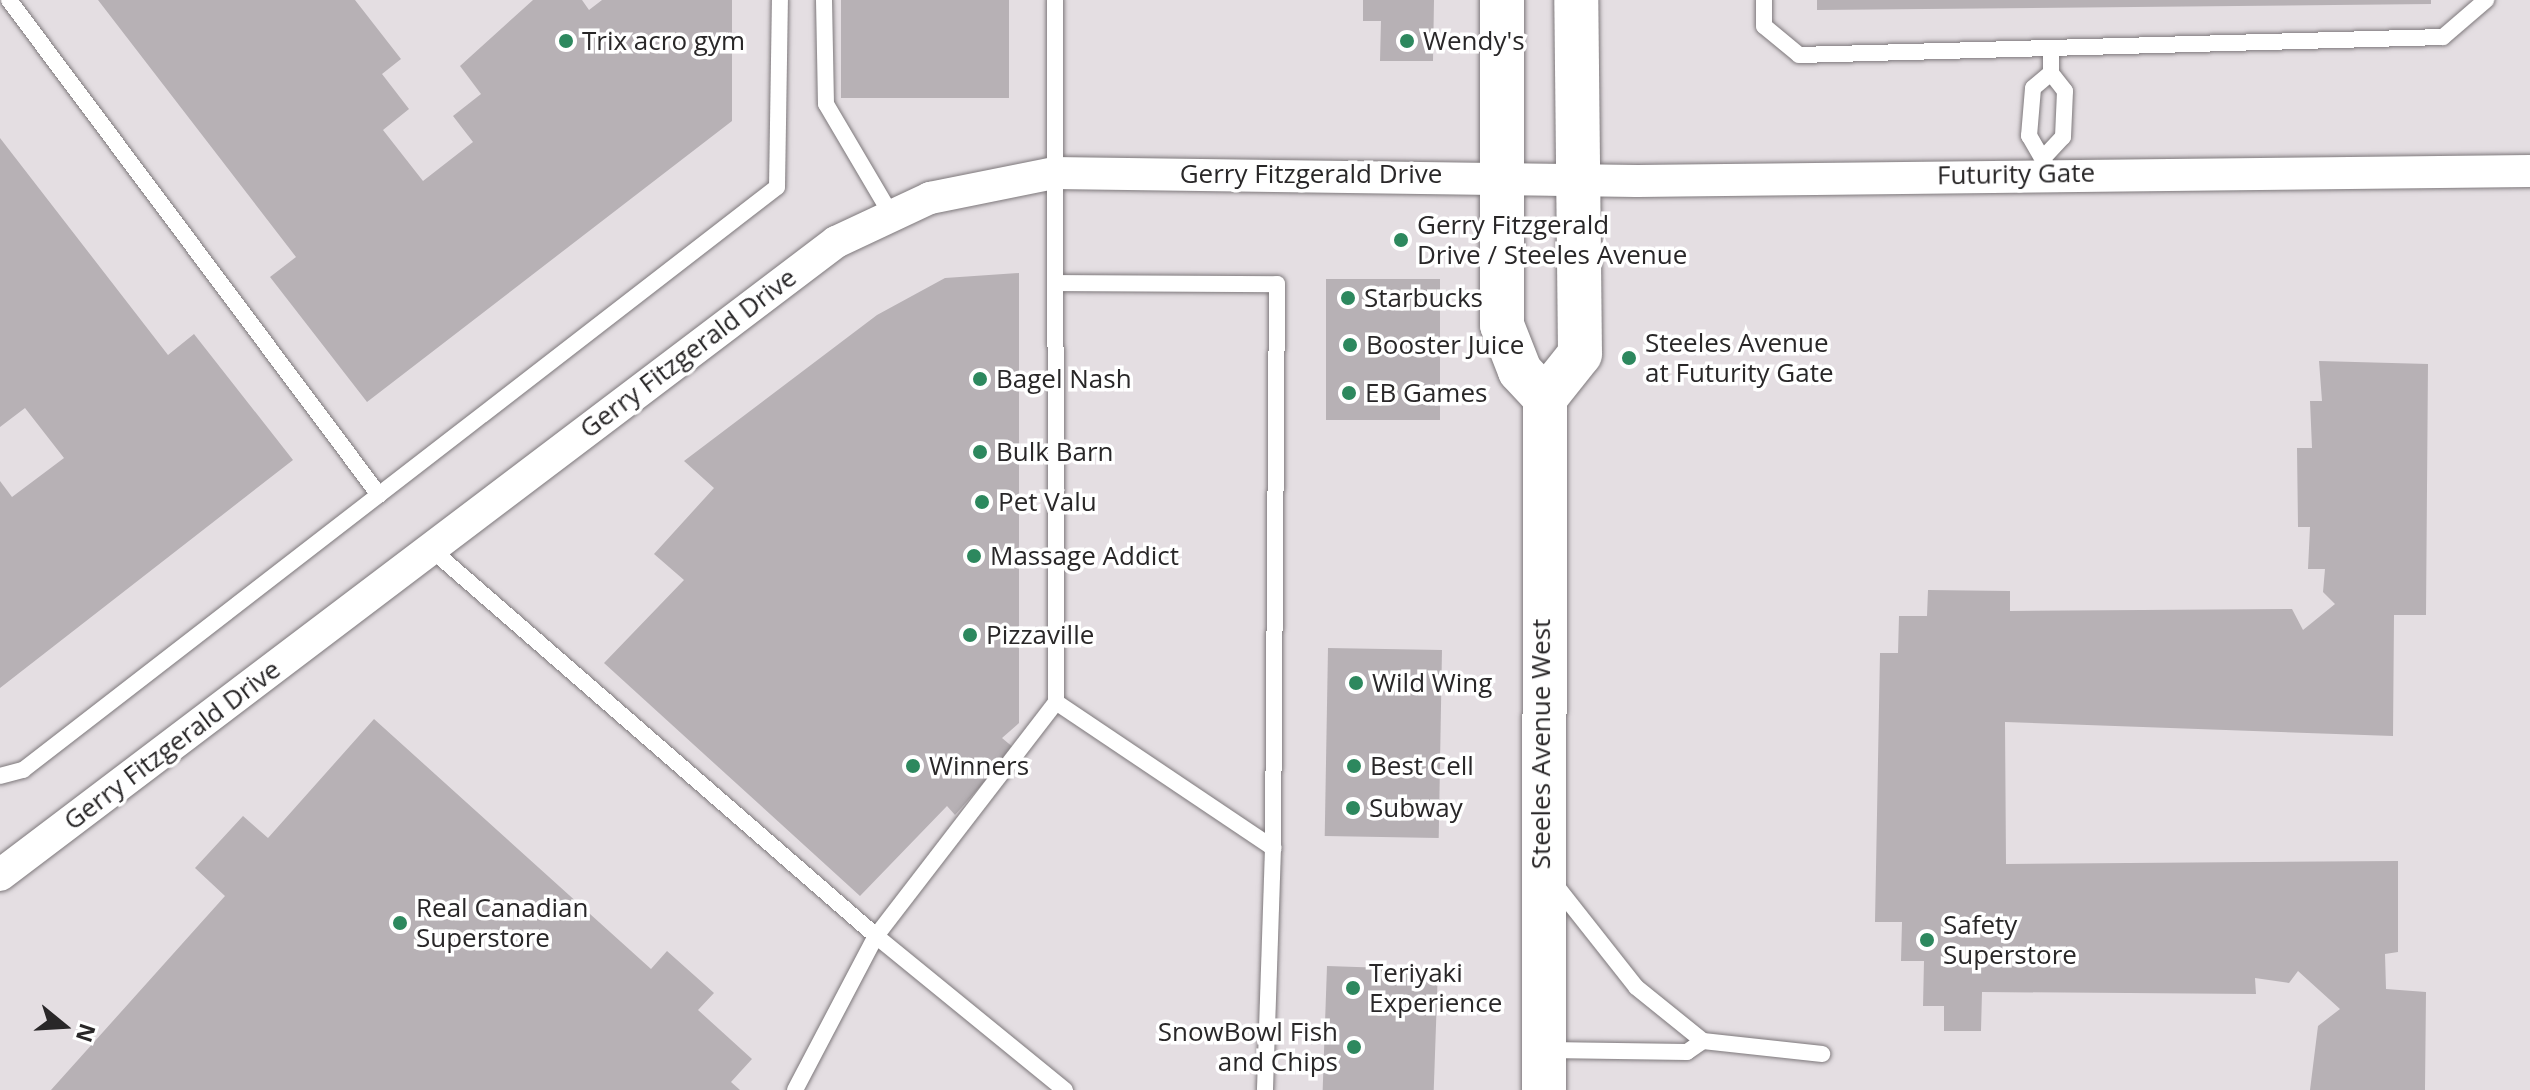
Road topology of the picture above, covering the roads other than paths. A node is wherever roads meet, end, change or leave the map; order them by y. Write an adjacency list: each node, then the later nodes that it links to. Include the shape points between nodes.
1 (9, 0): 19 (lane)
2 (780, 0): 19 (lane, via 777,187)
3 (824, 0): 16 (lane, via 826,104)
4 (1055, 0): 13 (lane)
5 (1502, 0): 14 (main road)
6 (1576, 0): 15 (main road)
7 (1764, 0): 9 (lane, via 1764,26 1799,55)
8 (2486, 0): 9 (lane, via 2443,37)
9 (2051, 48): 10 (lane)
10 (2051, 73): 11 (lane, via 2065,91 2063,137); 11 (lane, via 2033,88 2029,136)
11 (2046, 164): 12 (street, Futurity Gate); 15 (street, Futurity Gate, via 1637,181)
12 (2530, 171)
13 (1054, 173): 14 (street, Gerry Fitzgerald Drive); 16 (street, Gerry Fitzgerald Drive, via 930,198); 17 (lane)
14 (1502, 174): 15 (street, Futurity Gate); 18 (main road, via 1502,325 1520,371)
15 (1581, 175): 18 (main road, via 1580,354)
16 (892, 216): 20 (street, Gerry Fitzgerald Drive, via 836,242)
17 (1055, 283): 21 (lane); 23 (lane, via 1277,284)
18 (1545, 398): 24 (main road, Steeles Avenue West)
19 (379, 495): 22 (lane, via 23,770)
20 (431, 549): 25 (street, Gerry Fitzgerald Drive); 26 (lane)
21 (1056, 702): 23 (lane); 26 (lane)
22 (0, 776)
23 (1273, 848): 32 (lane)
24 (1539, 864): 27 (lane, via 1636,987); 29 (main road, Steeles Avenue West)
25 (0, 875)
26 (876, 936): 30 (lane); 31 (lane)
27 (1703, 1041): 28 (lane); 29 (lane, via 1687,1052)
28 (1822, 1054)
29 (1544, 1070)
30 (795, 1090)
31 (1065, 1090)
32 (1265, 1090)

